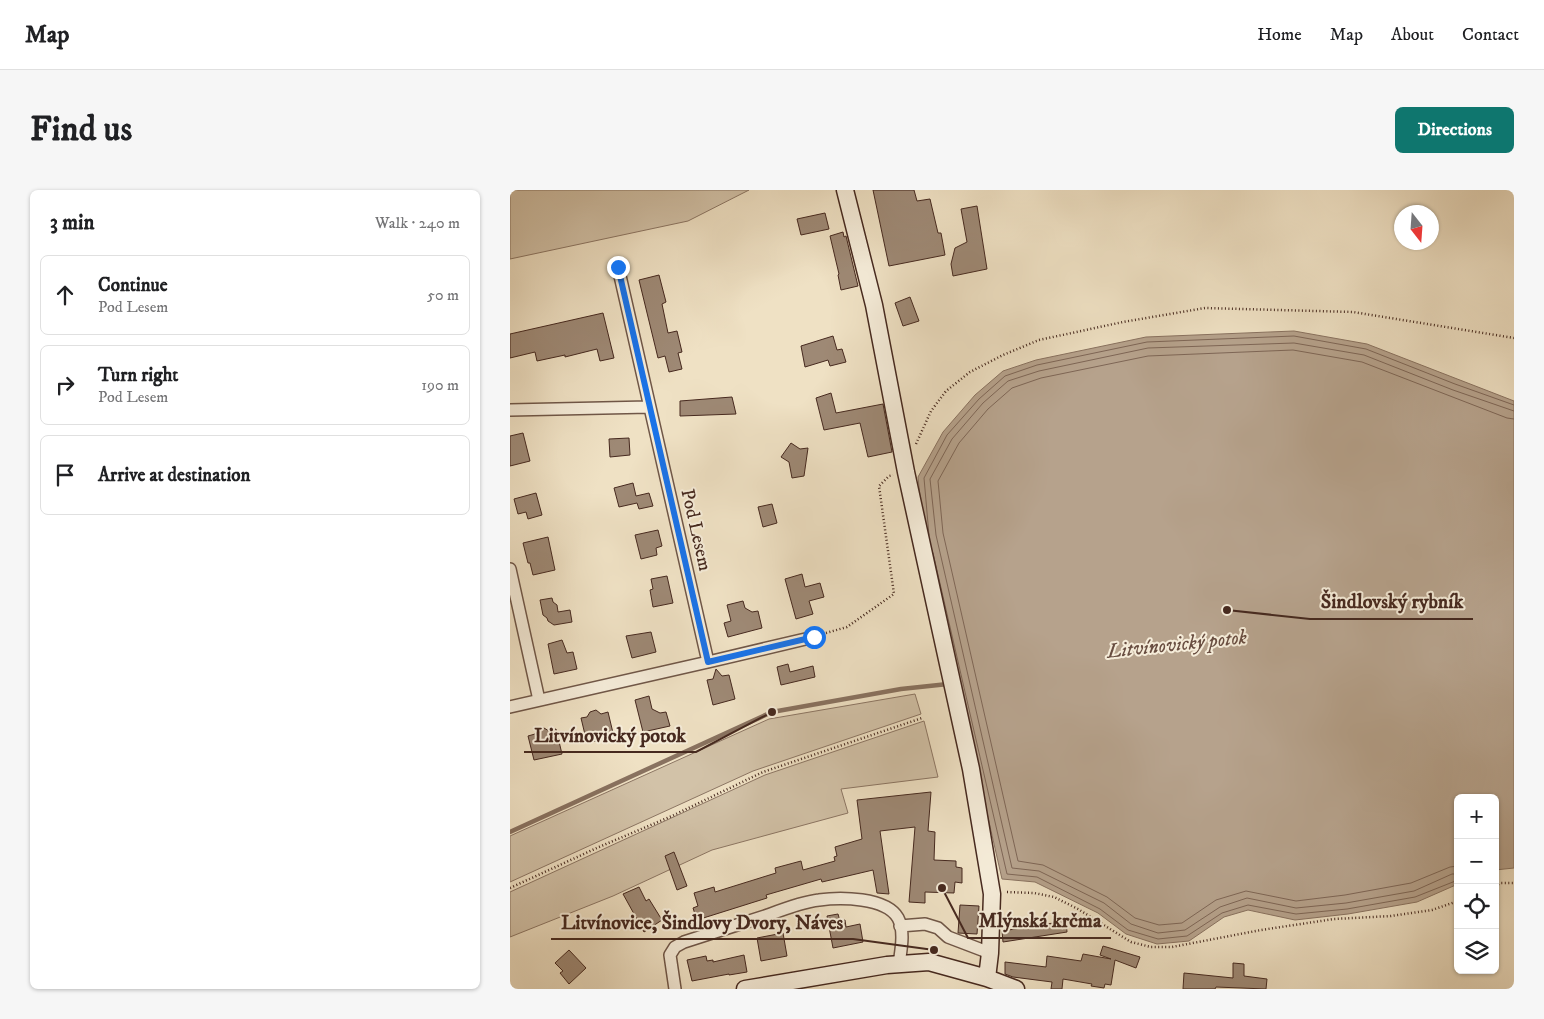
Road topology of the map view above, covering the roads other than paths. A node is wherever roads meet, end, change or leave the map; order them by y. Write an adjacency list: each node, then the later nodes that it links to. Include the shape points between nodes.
1 (845, 190): 11 (street, via 874,306 906,472 971,769 992,894)
2 (618, 267): 3 (street, Pod Lesem)
3 (649, 407): 4 (street); 7 (street, Pod Lesem)
4 (510, 410)
5 (510, 569): 8 (street)
6 (814, 637): 7 (street)
7 (708, 662): 8 (street)
8 (539, 700): 9 (street)
9 (510, 707)
10 (900, 926): 11 (street, via 925,924 938,928 948,937); 12 (street); 15 (street, via 898,918 890,910 866,901 842,898 797,905 675,947 670,955)
11 (990, 953): 13 (street)
12 (899, 964): 13 (street, via 928,962); 14 (street)
13 (987, 978): 17 (street)
14 (775, 986): 16 (street)
15 (675, 989)
16 (745, 989)
17 (1016, 989)

